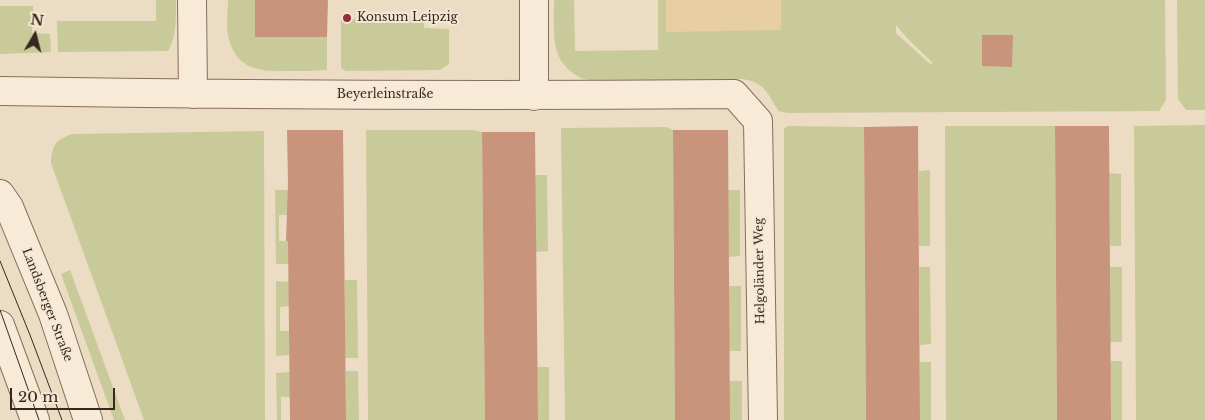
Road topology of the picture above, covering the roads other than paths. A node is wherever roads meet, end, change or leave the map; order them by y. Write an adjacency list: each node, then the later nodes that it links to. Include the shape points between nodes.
1 (192, 0): 4 (street)
2 (534, 0): 5 (street)
3 (0, 91): 4 (street, Beyerleinstraße)
4 (193, 94): 5 (street, Beyerleinstraße)
5 (534, 96): 6 (street, Beyerleinstraße, via 734,94)
6 (758, 121): 11 (street, Helgoländer Weg)
7 (0, 194): 10 (street, Landsberger Straße, via 9,207 53,314)
8 (0, 325): 9 (street)
9 (35, 420)
10 (88, 420)
11 (763, 420)

